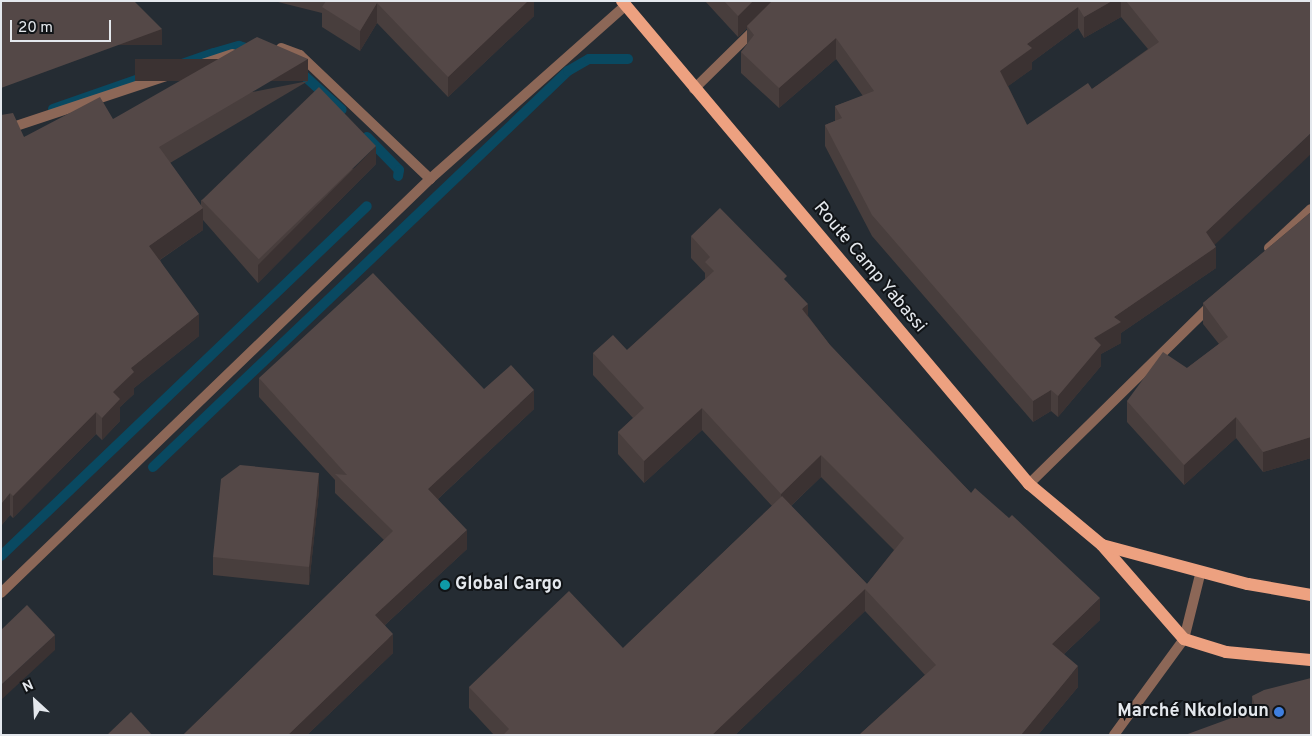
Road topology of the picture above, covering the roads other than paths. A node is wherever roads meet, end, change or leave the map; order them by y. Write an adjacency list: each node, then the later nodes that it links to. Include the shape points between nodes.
1 (624, 3): 5 (main road, Route Camp Yabassi); 7 (street)
2 (763, 22): 5 (street)
3 (271, 47): 7 (street, via 300,56)
4 (246, 50): 6 (street)
5 (694, 90): 11 (main road, Route Camp Yabassi)
6 (1, 131)
7 (430, 179): 14 (street)
8 (1311, 209): 9 (street)
9 (1259, 258)
10 (1224, 292): 11 (street)
11 (1029, 484): 12 (main road, Route Camp Yabassi)
12 (1102, 545): 13 (main road); 16 (main road, Route Camp Yabassi)
13 (1200, 571): 15 (main road); 16 (street)
14 (1, 593)
15 (1311, 595)
16 (1184, 639): 17 (main road, via 1226,652); 18 (street)
17 (1311, 660)
18 (1114, 735)

